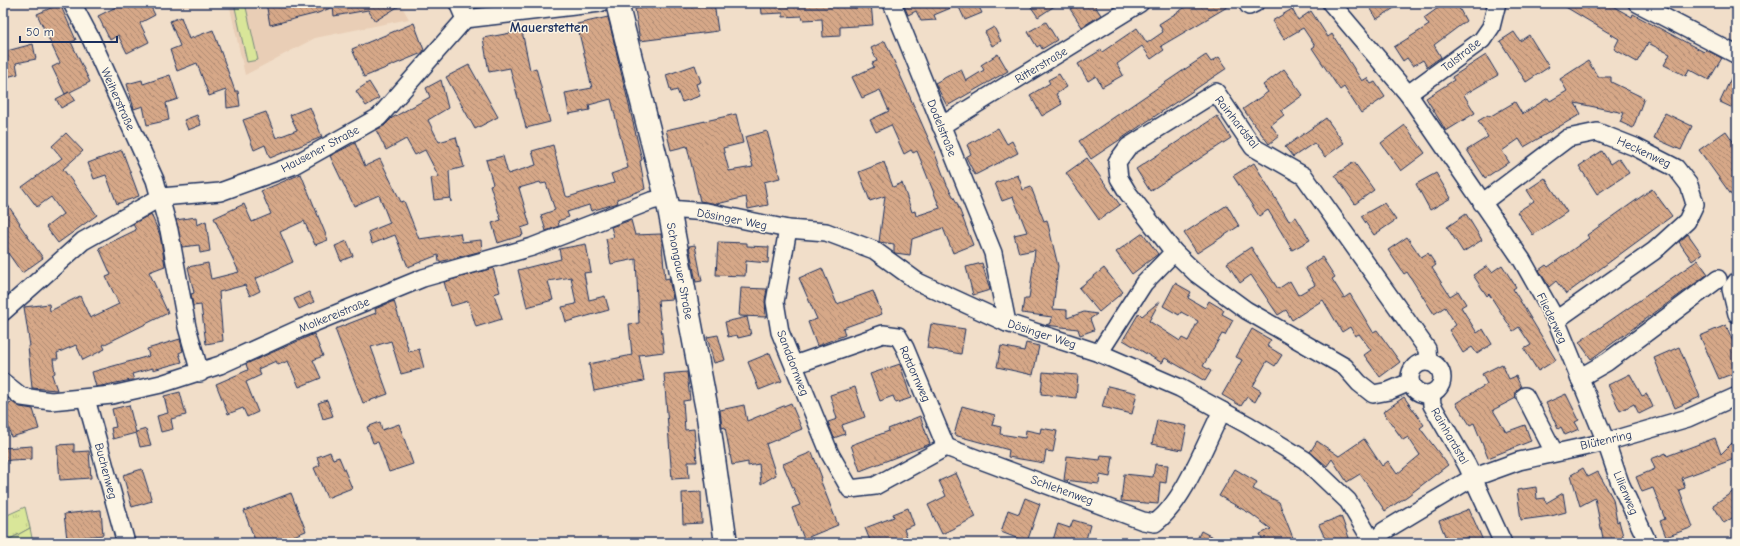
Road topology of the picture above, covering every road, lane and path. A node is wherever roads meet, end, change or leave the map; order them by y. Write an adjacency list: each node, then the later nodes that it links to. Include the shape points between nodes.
1 (72, 3): 16 (street, Weiherstraße, via 92,39)
2 (458, 3): 12 (street)
3 (600, 3): 12 (street)
4 (618, 3): 18 (main road, Schongauer Straße)
5 (892, 3): 15 (street, Dodelstraße)
6 (1140, 3): 15 (street, Ritterstraße)
7 (1247, 3): 8 (street, via 1249,6)
8 (1255, 3)
9 (1331, 3): 14 (street)
10 (1497, 3): 14 (street, Talstraße, via 1491,27 1482,40)
11 (1637, 3): 13 (street)
12 (465, 19): 16 (street, Hausener Straße, via 379,117 292,166 220,192)
13 (1737, 55)
14 (1408, 94): 17 (street)
15 (941, 126): 26 (street, Dodelstraße, via 993,253)
16 (161, 197): 23 (street, Hausener Straße, via 83,241); 30 (street, Weiherstraße, via 178,272 185,321)
17 (1482, 203): 25 (street, Fliederweg, via 1522,260); 25 (street, Heckenweg, via 1568,138 1597,132 1635,147 1676,168 1689,185 1695,204 1687,221 1654,251)
18 (667, 204): 19 (street, Dösinger Weg); 30 (street, Molkereistraße, via 645,204 532,247 423,278); 44 (main road, Schongauer Straße, via 706,410)
19 (788, 230): 26 (street, Dösinger Weg, via 826,232 874,250 918,282); 29 (street, Sanddornweg, via 774,302 780,332)
20 (1174, 252): 27 (street, via 1144,283); 28 (street, Rainhardstal, via 1128,193 1119,178 1117,162 1128,147 1216,92 1253,147 1304,176 1427,348); 33 (street, Rainhardstal, via 1197,274 1246,310 1345,367 1373,394 1389,391)
21 (1718, 279): 31 (street, via 1607,362)
22 (1737, 281): 24 (street, via 1731,289)
23 (3, 312)
24 (1737, 314)
25 (1556, 320): 31 (street, Fliederweg)
26 (1007, 323): 27 (street, Dösinger Weg)
27 (1099, 353): 38 (street, Dösinger Weg, via 1180,388)
28 (1428, 362): 33 (street, via 1414,368); 34 (street, Rainhardstal, via 1438,367 1442,377 1439,387)
29 (794, 365): 40 (street, Rotdornweg, via 883,334 898,336); 40 (street, Sanddornweg, via 830,454 850,488 875,486)
30 (200, 373): 37 (street, Molkereistraße, via 161,384)
31 (1579, 378): 39 (street, Fliederweg)
32 (3, 382): 37 (street, Molkereistraße, via 22,397 51,401)
33 (1410, 382): 34 (street, Rainhardstal, via 1416,391 1425,395)
34 (1431, 394): 42 (street, Rainhardstal, via 1432,405)
35 (1525, 396): 41 (street)
36 (1737, 396): 39 (street, Blütenring, via 1688,418)
37 (86, 399): 43 (street, Buchenweg)
38 (1222, 411): 40 (street, Schlehenweg, via 1180,495 1165,516 1155,523 1143,522); 45 (street, Dösinger Weg, via 1305,460 1348,501)
39 (1606, 442): 41 (street, Blütenring); 47 (street, Lilienweg, via 1620,483)
40 (946, 447)
41 (1554, 452): 42 (street, Blütenring)
42 (1472, 478): 45 (street, Blütenring, via 1384,531); 46 (street)
43 (126, 543)
44 (726, 543)
45 (1373, 543)
46 (1503, 543)
47 (1648, 543)

